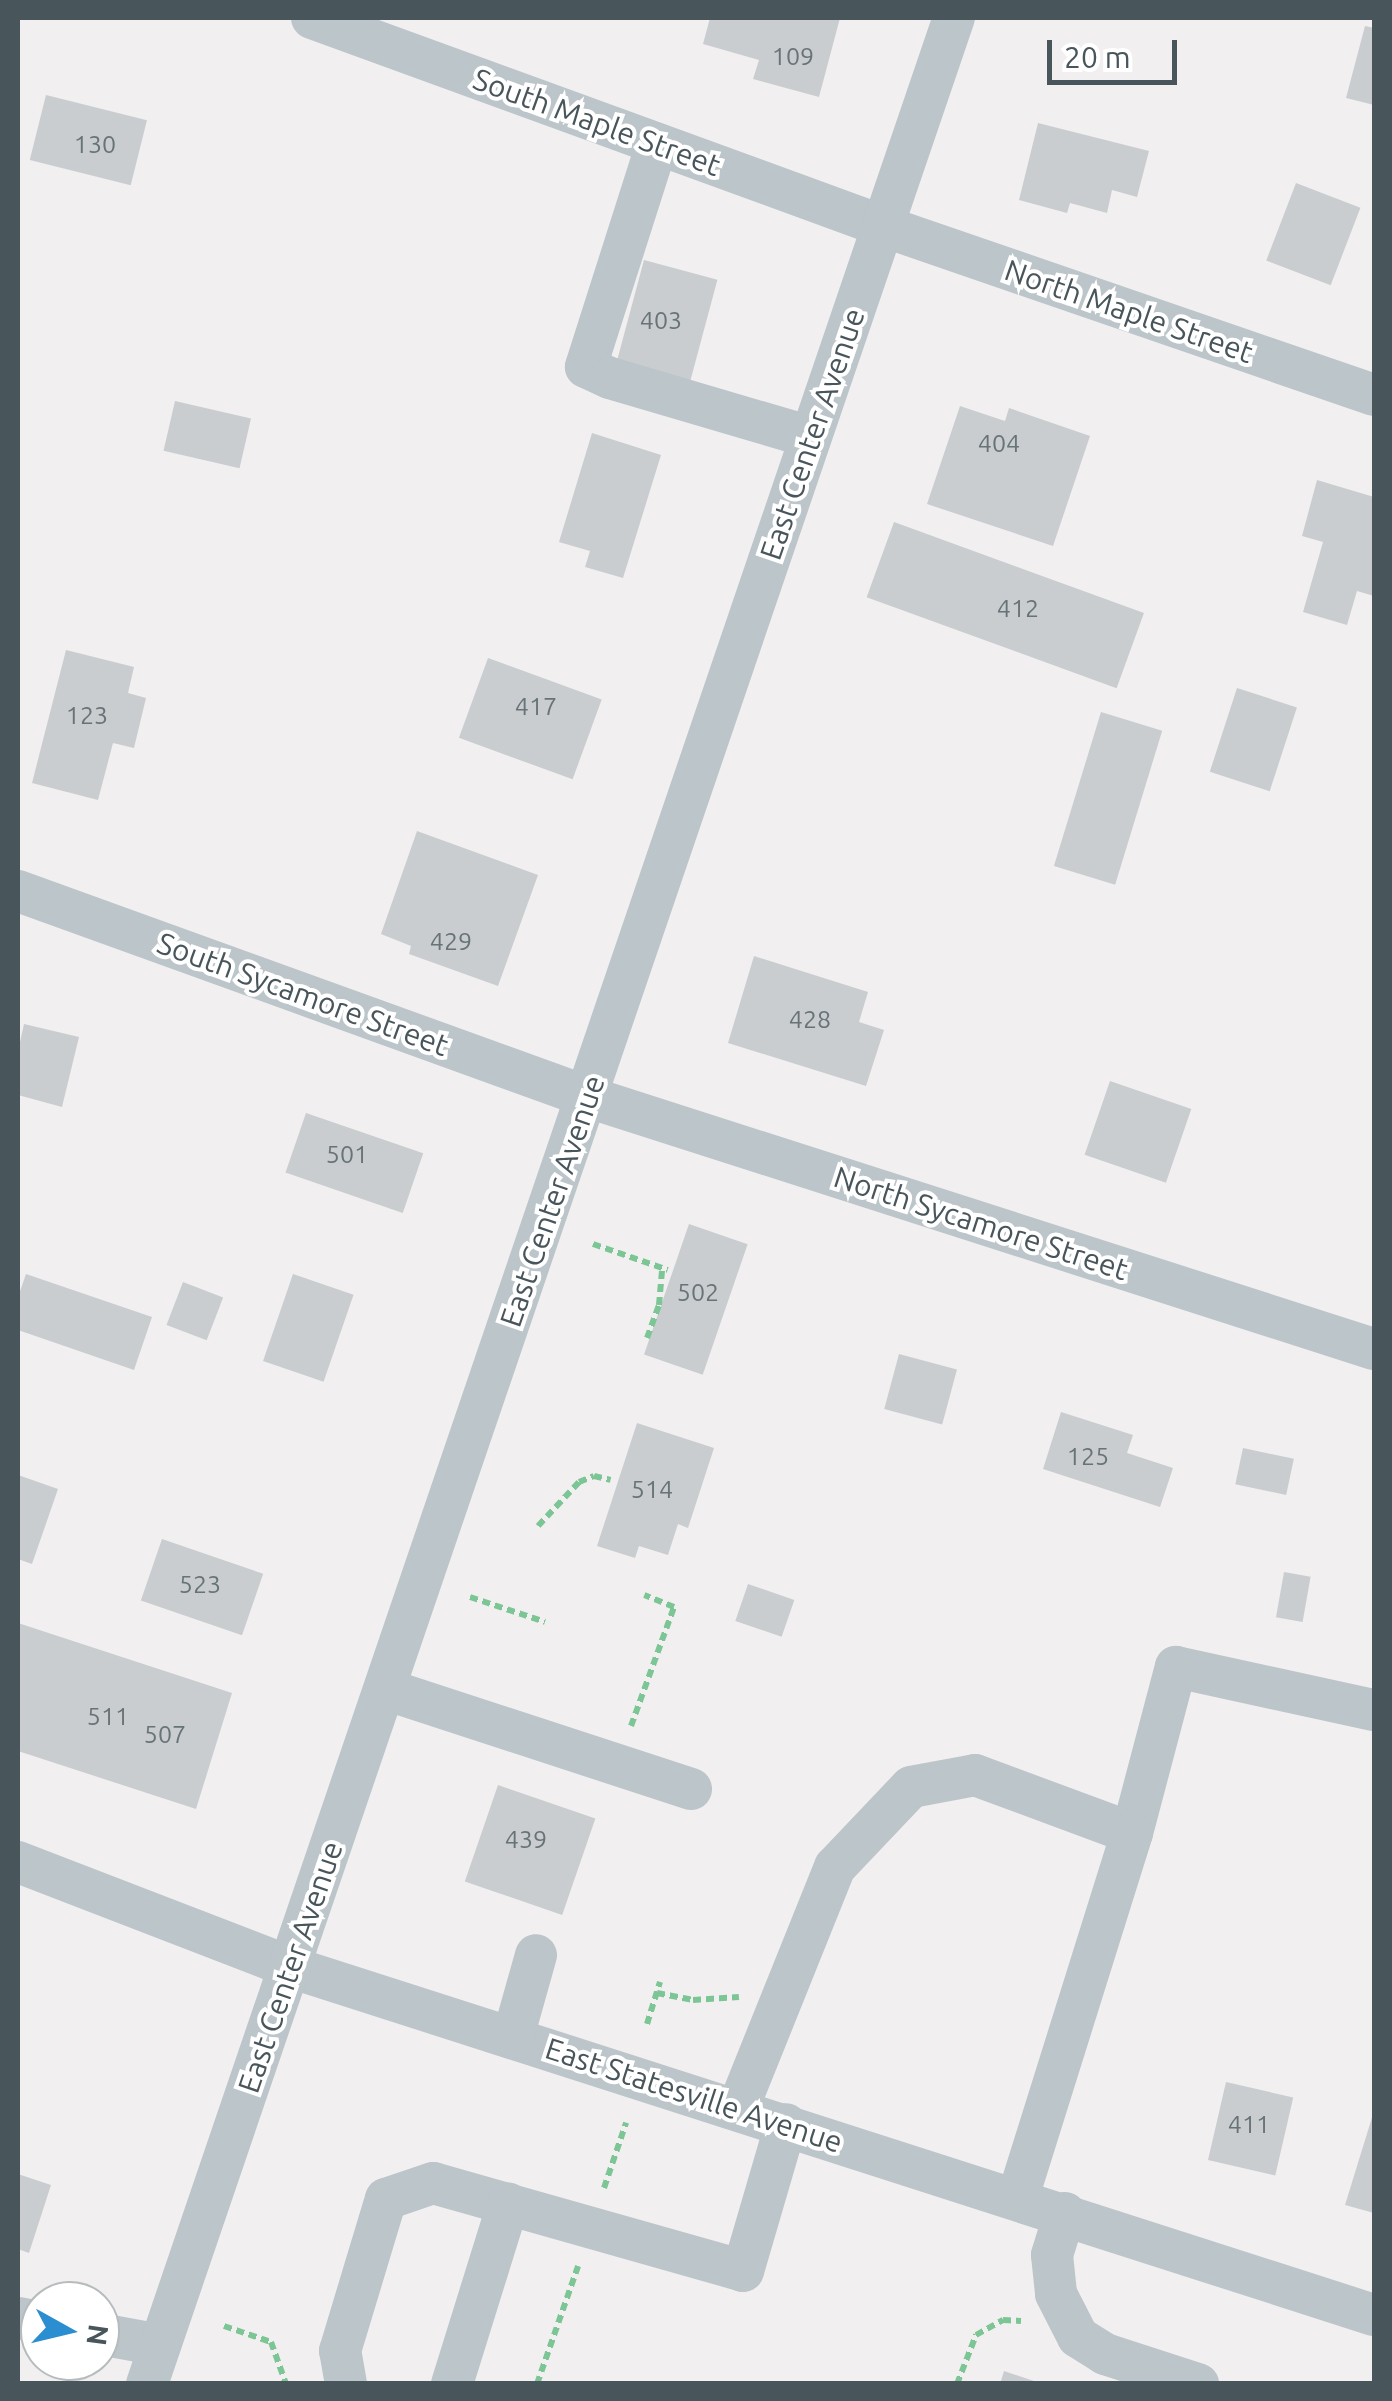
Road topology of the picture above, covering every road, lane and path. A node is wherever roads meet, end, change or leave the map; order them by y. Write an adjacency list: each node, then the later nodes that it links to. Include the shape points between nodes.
1 (312, 18): 3 (street, South Maple Street)
2 (954, 18): 4 (street, East Center Avenue)
3 (657, 144): 4 (street, South Maple Street); 6 (street, via 586,366)
4 (883, 226): 5 (street, North Maple Street); 6 (street, East Center Avenue)
5 (1374, 395)
6 (811, 436): 8 (street, East Center Avenue)
7 (18, 891): 8 (street, South Sycamore Street)
8 (588, 1097): 11 (street, North Sycamore Street); 17 (street, East Center Avenue)
9 (592, 1244): 10 (path, via 665,1269)
10 (647, 1338)
11 (1374, 1349)
12 (610, 1480): 13 (path, via 594,1476 579,1482)
13 (538, 1526)
14 (644, 1596): 19 (path, via 674,1607)
15 (470, 1597): 16 (path)
16 (545, 1622)
17 (385, 1690): 20 (street); 24 (street, East Center Avenue)
18 (1374, 1710): 21 (street, via 1176,1667)
19 (627, 1738)
20 (691, 1788)
21 (1132, 1832): 26 (street, via 975,1775 911,1787 835,1867); 34 (street)
22 (18, 1862): 24 (street, East Statesville Avenue)
23 (536, 1955): 29 (street)
24 (290, 1966): 29 (street, East Statesville Avenue); 41 (street, East Center Avenue)
25 (660, 1982): 27 (path)
26 (784, 1992): 27 (path, via 714,2000); 30 (street)
27 (657, 1993): 28 (path)
28 (647, 2024)
29 (513, 2038): 30 (street, East Statesville Avenue)
30 (738, 2108): 32 (street, East Statesville Avenue)
31 (626, 2122): 33 (path)
32 (786, 2124): 34 (street, East Statesville Avenue); 35 (street, via 743,2270)
33 (609, 2174)
34 (1018, 2198): 36 (street, East Statesville Avenue)
35 (508, 2204): 43 (street, via 433,2183 386,2200 340,2351); 44 (street)
36 (1065, 2213): 38 (street, East Statesville Avenue); 46 (street, via 1052,2255 1056,2294 1078,2337 1105,2354)
37 (581, 2256): 45 (path)
38 (1374, 2315)
39 (224, 2326): 42 (path, via 271,2342)
40 (120, 2345): 41 (street)
41 (154, 2364)
42 (286, 2384)
43 (346, 2384)
44 (452, 2384)
45 (537, 2384)
46 (1198, 2384)

